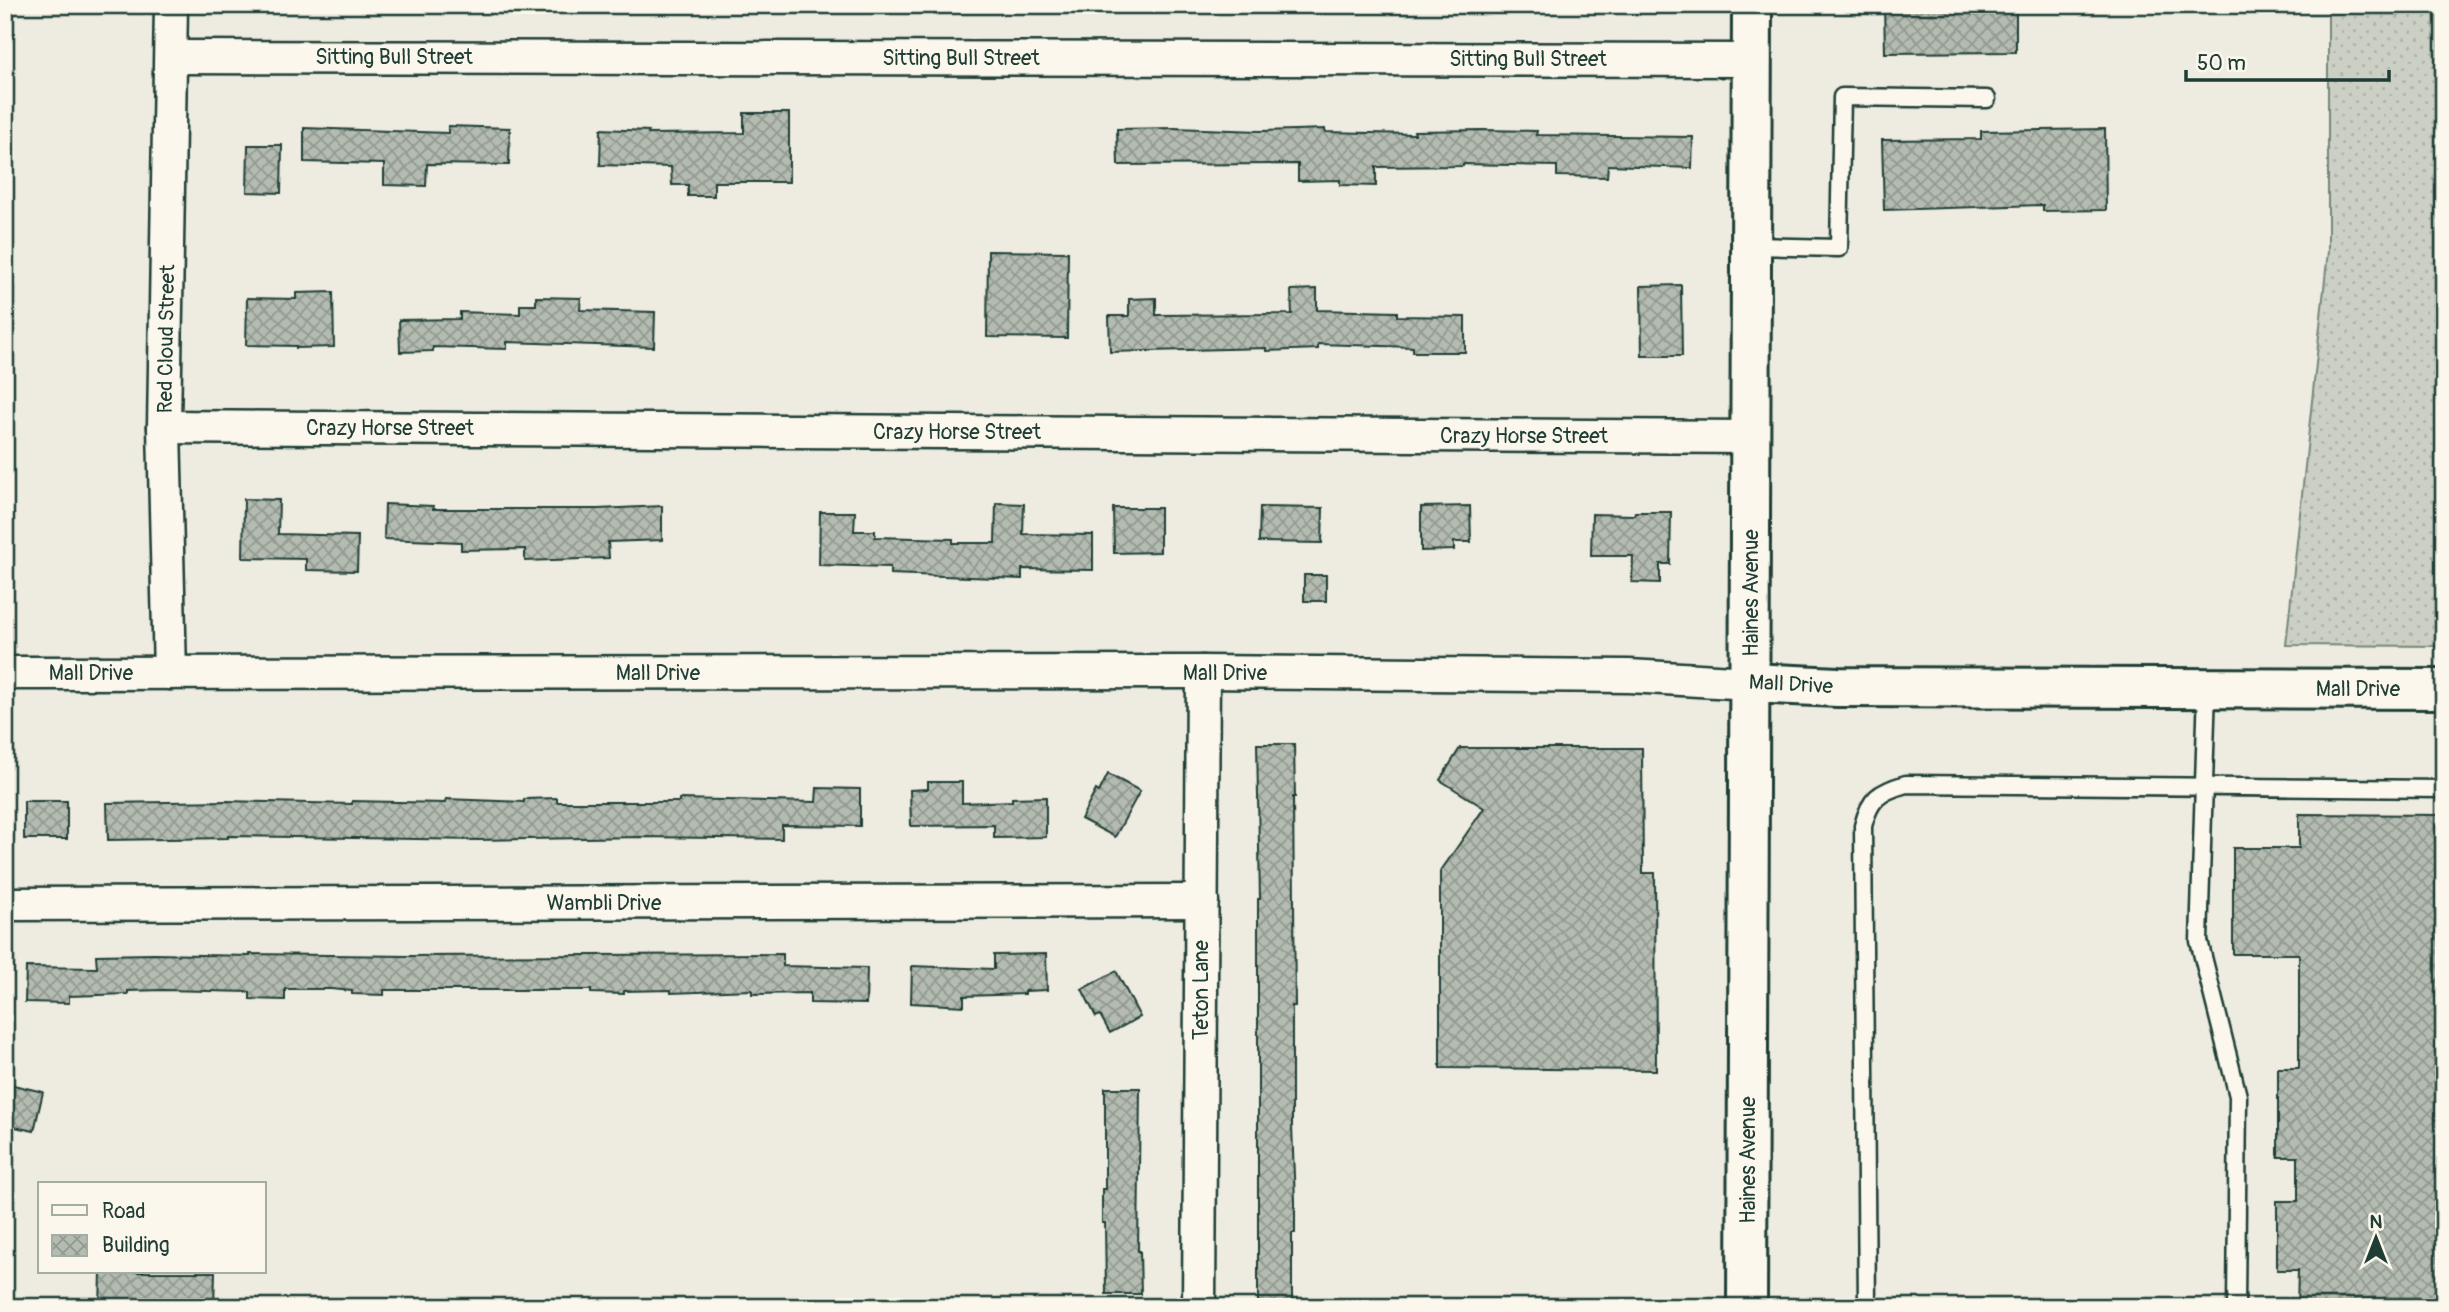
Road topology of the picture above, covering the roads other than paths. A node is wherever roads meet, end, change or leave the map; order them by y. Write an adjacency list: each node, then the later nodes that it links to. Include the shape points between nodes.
1 (171, 5): 3 (street, Red Cloud Street)
2 (1752, 5): 4 (main road, Haines Avenue)
3 (171, 57): 4 (street, Sitting Bull Street); 7 (street, Red Cloud Street)
4 (1752, 60): 6 (main road, Haines Avenue)
5 (1987, 99): 6 (lane, via 1842,97 1839,248)
6 (1751, 246): 8 (main road, Haines Avenue)
7 (164, 427): 8 (street, Crazy Horse Street); 10 (street, Red Cloud Street)
8 (1750, 437): 12 (main road, Haines Avenue)
9 (5, 673): 10 (street, Mall Drive)
10 (170, 673): 11 (street, Mall Drive)
11 (1203, 673): 12 (street, Mall Drive, via 1629,676); 17 (street, Teton Lane)
12 (1751, 683): 13 (main road, Mall Drive); 20 (main road, Haines Avenue)
13 (2207, 688): 14 (main road, Mall Drive); 15 (lane)
14 (2444, 689)
15 (2204, 787): 16 (lane); 21 (lane, via 1906,784 1885,790 1868,806 1863,826); 22 (lane, via 2199,941 2238,1096)
16 (2444, 789)
17 (1202, 901): 18 (street, Wambli Drive); 19 (street, Teton Lane)
18 (5, 904)
19 (1199, 1307)
20 (1747, 1307)
21 (1867, 1307)
22 (2236, 1307)

